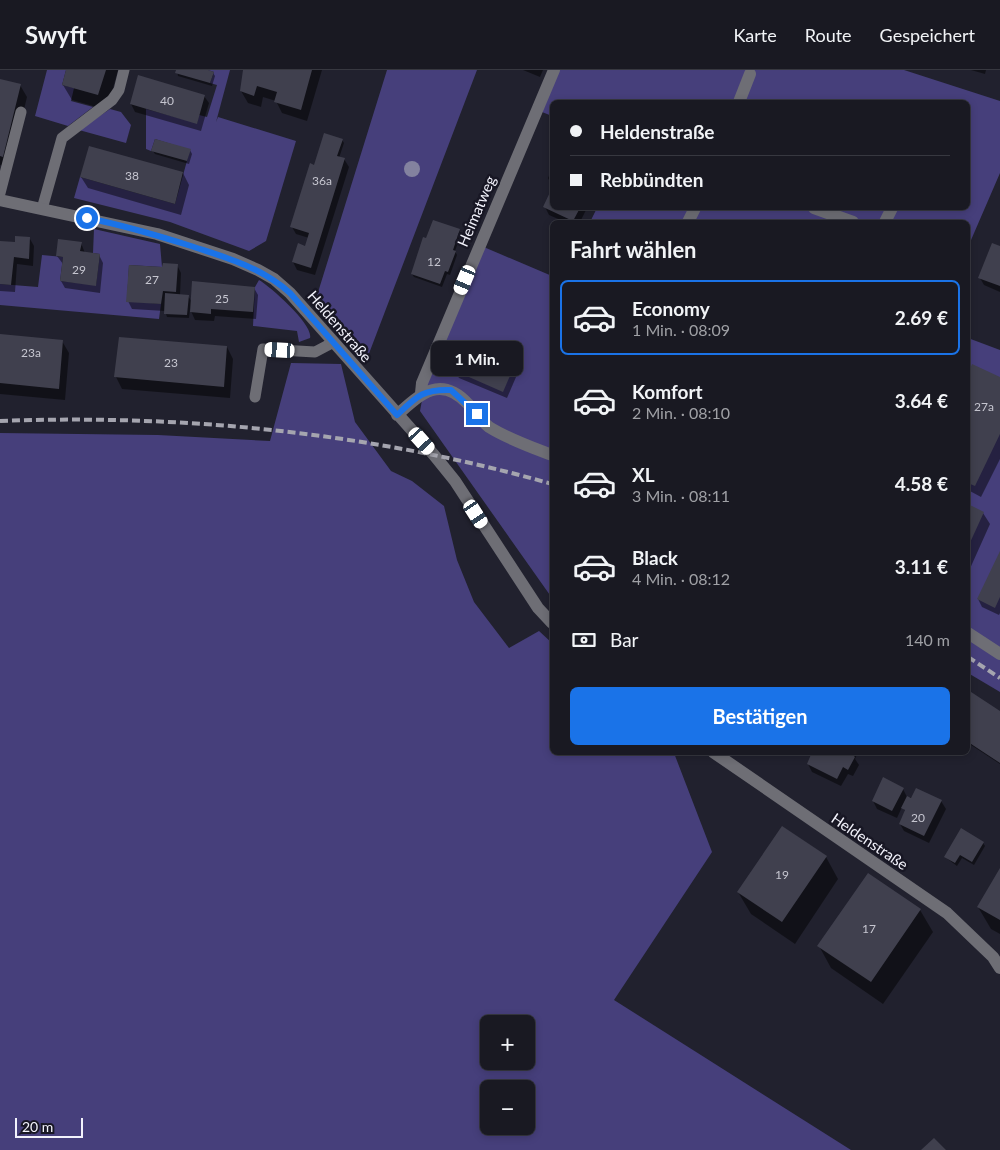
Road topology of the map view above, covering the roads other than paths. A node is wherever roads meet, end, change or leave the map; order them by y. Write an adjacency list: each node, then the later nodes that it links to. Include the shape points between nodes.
1 (124, 70): 8 (lane, via 119,90 112,100 62,138)
2 (554, 70): 12 (street, Heimatweg, via 422,382)
3 (750, 74): 4 (street)
4 (740, 100)
5 (20, 112): 6 (lane)
6 (0, 193)
7 (0, 200): 8 (street, Heldenstraße)
8 (42, 209): 11 (street, Heldenstraße, via 157,234 258,270 290,293)
9 (820, 210): 10 (street)
10 (847, 220)
11 (332, 343): 13 (lane, via 315,352 263,349); 14 (street, Heldenstraße)
12 (421, 393): 14 (street); 15 (street, via 433,389 451,390 467,402 487,425)
13 (255, 398)
14 (397, 415): 16 (street, Heldenstraße, via 454,481 538,608)
15 (550, 454)
16 (550, 621)
17 (970, 634): 18 (street)
18 (1000, 654)
19 (717, 755): 20 (street, Heldenstraße, via 947,913)
20 (1000, 968)

